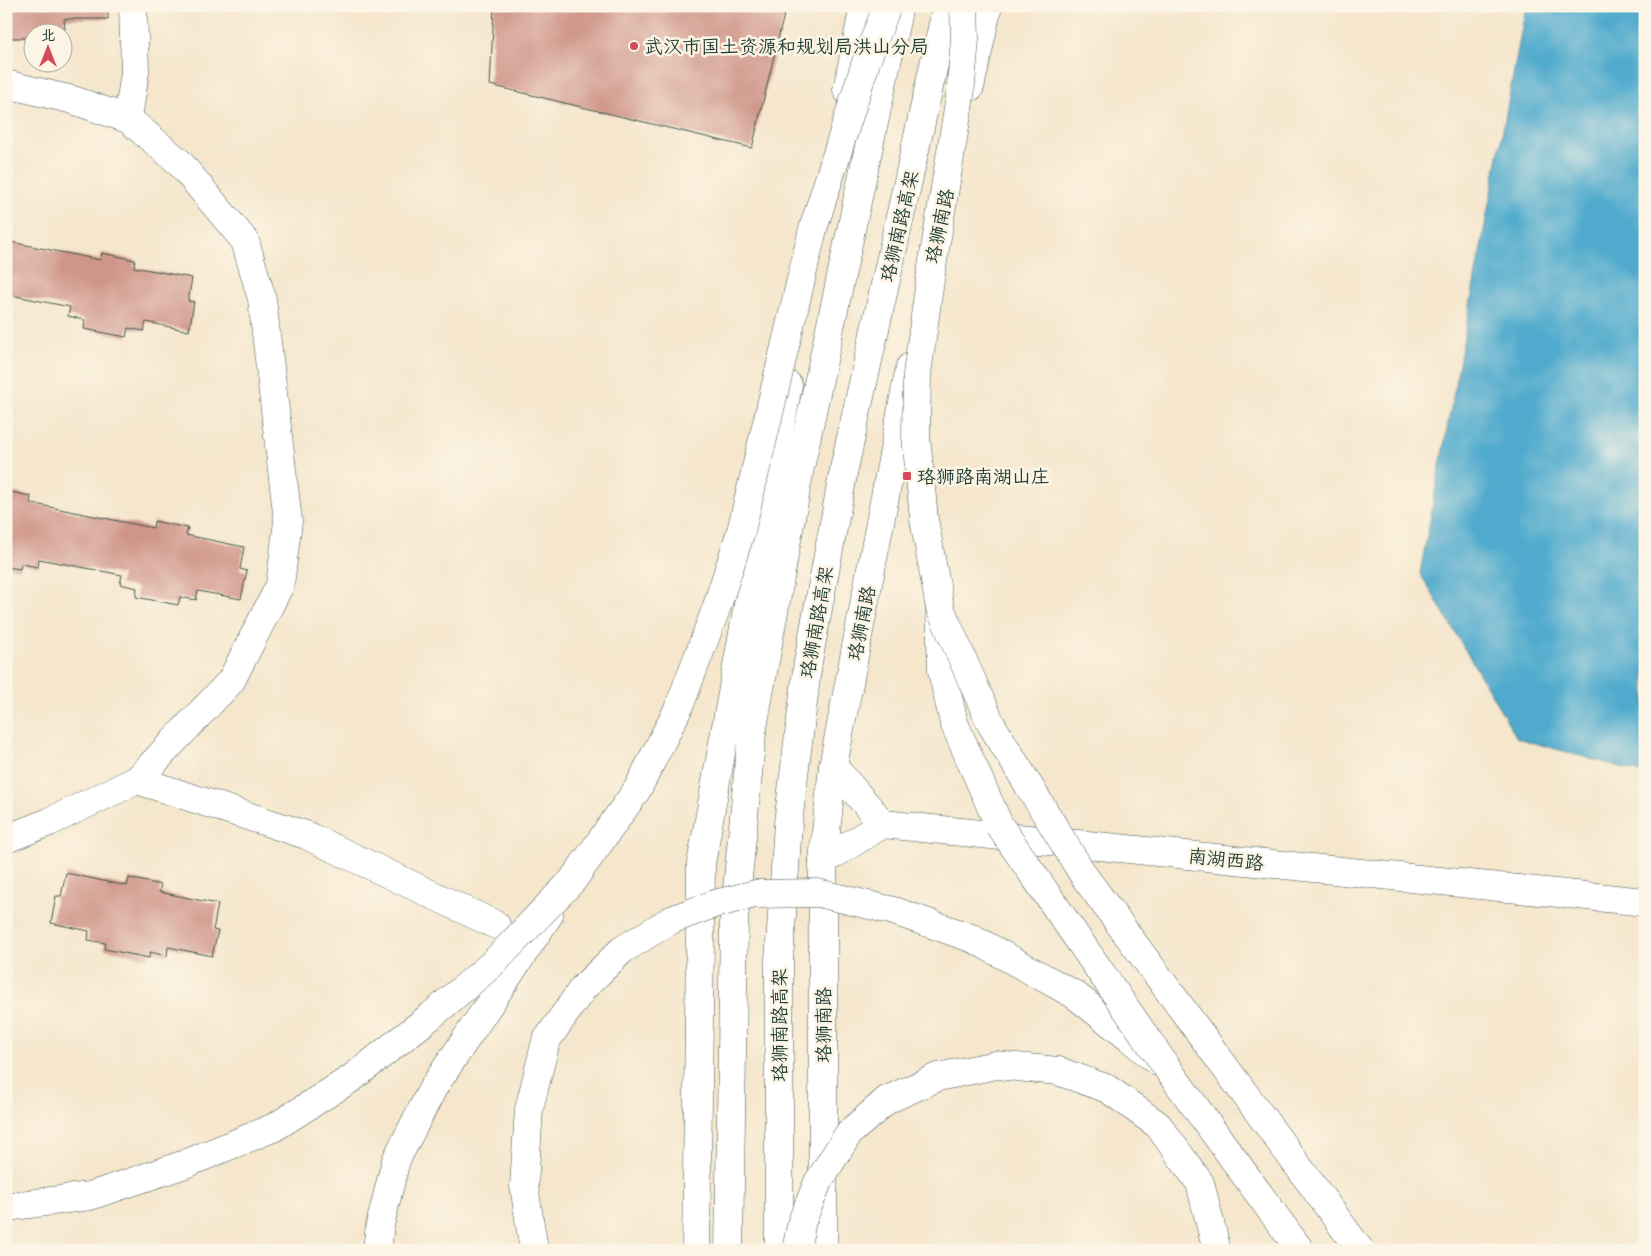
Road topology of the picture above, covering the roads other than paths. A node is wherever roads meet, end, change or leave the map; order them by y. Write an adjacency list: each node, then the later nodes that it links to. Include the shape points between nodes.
1 (133, 6): 9 (main road, via 135,72)
2 (864, 6): 24 (main road, via 810,266 700,864)
3 (887, 6): 17 (main road, bridge, via 813,229 741,531 716,609 679,707 637,790)
4 (899, 6): 25 (main road, via 800,468 752,733 734,920)
5 (947, 6): 26 (main road, 珞狮南路高架, via 845,464 808,662 788,823 778,960)
6 (964, 6): 10 (main road, bridge, via 965,40 960,96)
7 (988, 6): 10 (main road, 珞狮南路)
8 (6, 84): 9 (main road, via 72,100)
9 (128, 119): 13 (main road, via 179,162 245,241 262,299 288,522 280,585 231,681)
10 (939, 224): 11 (main road, bridge, via 917,374 916,436 924,519); 12 (main road, 珞狮南路)
11 (940, 608): 20 (main road, bridge, via 942,671 954,723 999,825); 31 (main road, bridge, via 991,724 1084,876)
12 (833, 766): 14 (main road); 16 (main road, 珞狮南路)
13 (137, 780): 15 (main road); 19 (main road, via 306,836)
14 (883, 824): 16 (main road); 18 (main road, 南湖西路)
15 (6, 839)
16 (823, 861): 28 (main road, 珞狮南路)
17 (572, 880): 21 (main road, bridge, via 492,964 431,1016 352,1078 275,1127 185,1164 90,1196); 22 (main road, bridge, via 433,1088 396,1160)
18 (1645, 902)
19 (496, 925)
20 (1172, 1075): 23 (main road, bridge, via 1075,995 974,939 894,911 818,893 755,894 714,904 671,920 622,950 583,988 546,1041 529,1109 524,1186); 30 (main road, bridge)
21 (6, 1207)
22 (377, 1250)
23 (534, 1250)
24 (696, 1250)
25 (729, 1250)
26 (779, 1250)
27 (796, 1250): 29 (main road, bridge, via 802,1221 818,1182 849,1133 887,1100 938,1077 996,1064 1058,1071 1108,1089 1158,1125 1200,1183 1216,1243)
28 (823, 1250)
29 (1215, 1250)
30 (1300, 1250)
31 (1360, 1250)

